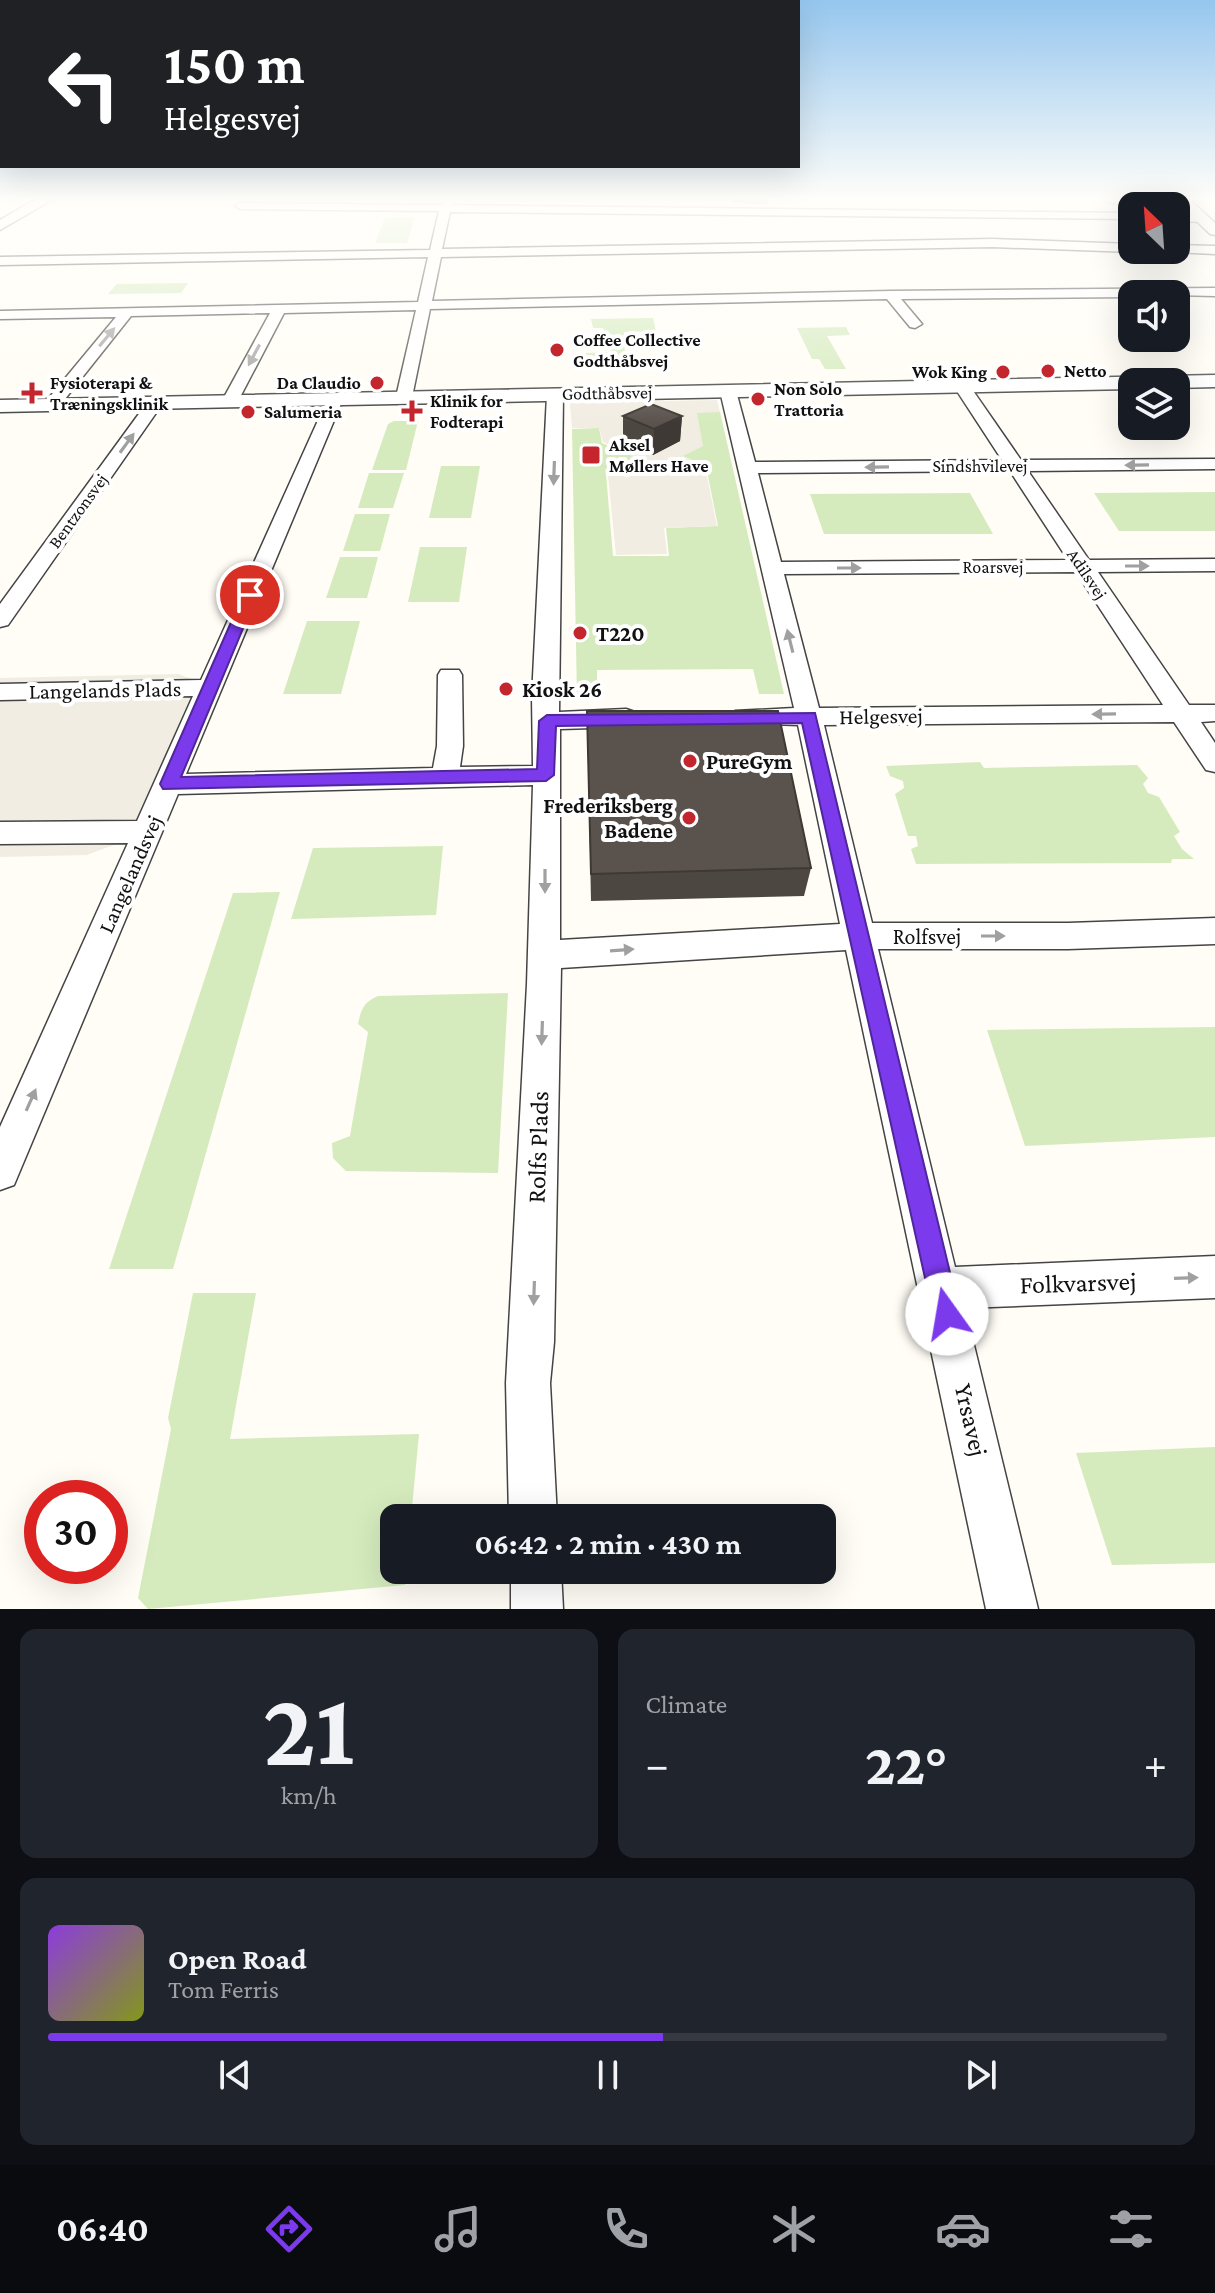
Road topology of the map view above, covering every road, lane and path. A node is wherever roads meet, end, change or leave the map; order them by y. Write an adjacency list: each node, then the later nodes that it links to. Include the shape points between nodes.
1 (430, 273): 4 (street)
2 (1215, 292): 3 (street)
3 (891, 295): 4 (street); 8 (street)
4 (423, 306): 5 (street); 13 (street)
5 (279, 309): 6 (street); 15 (street, one-way to 15)
6 (127, 312): 7 (street); 17 (street, one-way to 6)
7 (0, 315)
8 (915, 324)
9 (1215, 381): 10 (street, Godthåbsvej)
10 (961, 385): 11 (street, Godthåbsvej); 20 (street, Adilsvej)
11 (728, 391): 12 (street, Godthåbsvej); 21 (street)
12 (555, 395): 13 (street, Godthåbsvej); 34 (street, one-way to 34)
13 (404, 397): 14 (street, Godthåbsvej)
14 (335, 399): 15 (street, Godthåbsvej); 27 (street, Langelandsvej)
15 (230, 401): 16 (street, Godthåbsvej)
16 (155, 403): 17 (street, Godthåbsvej); 25 (street, Bentzonsvej, one-way to 16)
17 (51, 405): 18 (street, Godthåbsvej)
18 (0, 406)
19 (1215, 464): 20 (street, Sindshvilevej, one-way to 20)
20 (1015, 466): 21 (street, Sindshvilevej, one-way to 21); 23 (street, Adilsvej)
21 (746, 468): 24 (street)
22 (1215, 565): 23 (street, Roarsvej, one-way to 22)
23 (1082, 566): 24 (street, Roarsvej, one-way to 23); 29 (street, Adilsvej)
24 (771, 568): 32 (street, one-way to 24)
25 (0, 620)
26 (450, 675): 37 (street)
27 (210, 688): 28 (street, Langelands Plads); 38 (street, Langelandsvej)
28 (0, 692)
29 (1182, 713): 30 (street, Helgesvej); 32 (street, Helgesvej, one-way to 32); 35 (street, Adilsvej)
30 (1215, 713)
31 (724, 717): 32 (street, Helgesvej)
32 (809, 717): 42 (street, Yrsavej)
33 (652, 718): 34 (street)
34 (547, 721): 36 (street)
35 (1215, 763)
36 (546, 775): 37 (street); 43 (street, Rolfs Plads, one-way to 43)
37 (445, 777): 38 (street)
38 (169, 784): 39 (street, Langelandsvej)
39 (149, 832): 40 (street); 44 (street, Langelandsvej, one-way to 39)
40 (0, 833)
41 (1215, 931): 42 (street, Rolfsvej, one-way to 41)
42 (857, 936): 43 (street, Rolfsvej, one-way to 42); 46 (street, Yrsavej)
43 (544, 955): 47 (street, Rolfs Plads, one-way to 47, via 528,1383)
44 (0, 1171)
45 (1215, 1277): 46 (street, Folkvarsvej, one-way to 45)
46 (941, 1288): 50 (street, Yrsavej)
47 (532, 1504)
48 (536, 1584): 49 (street)
49 (537, 1609)
50 (1012, 1609)

